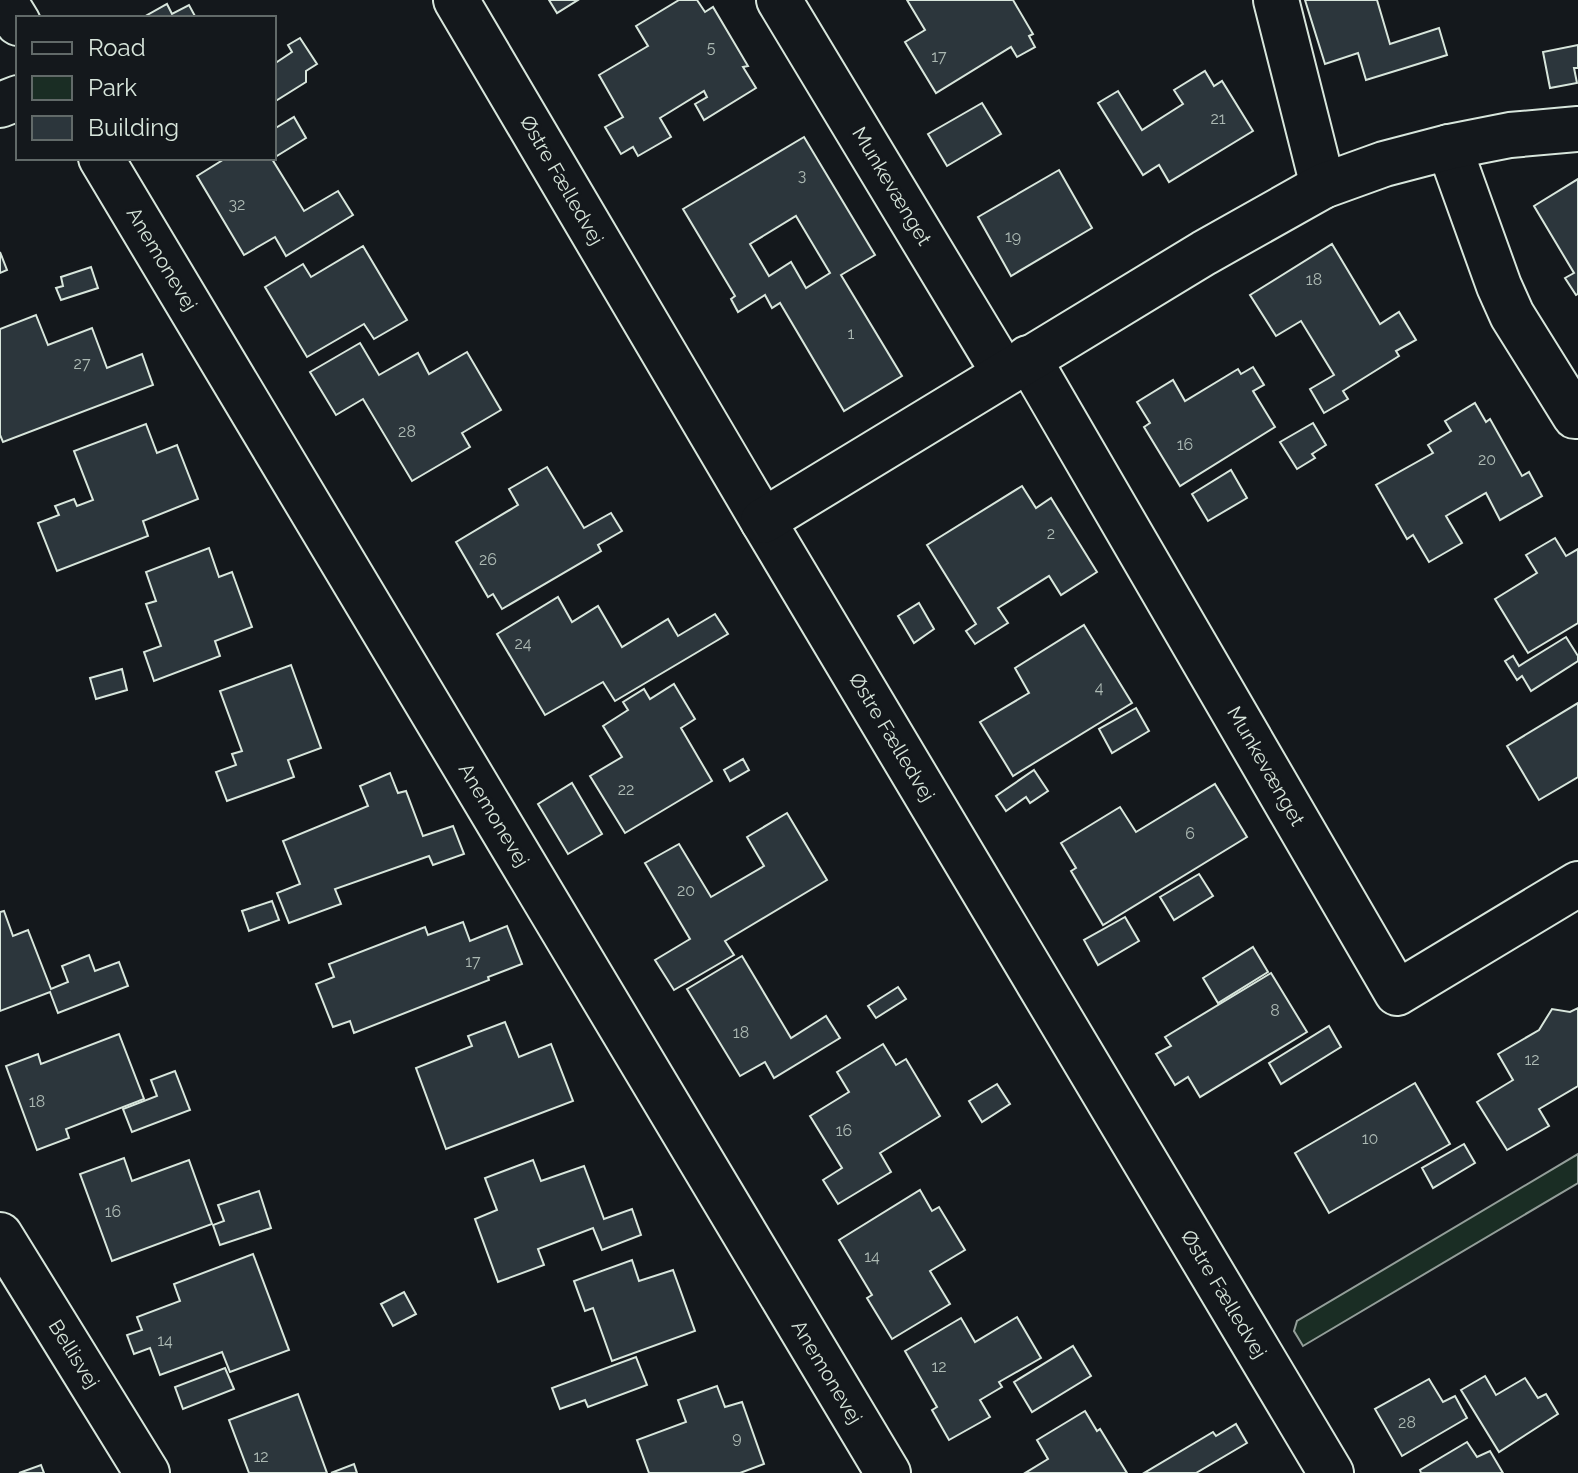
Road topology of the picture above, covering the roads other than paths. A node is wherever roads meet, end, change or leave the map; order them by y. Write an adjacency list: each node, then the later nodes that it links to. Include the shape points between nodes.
1 (4, 0): 5 (street)
2 (456, 0): 12 (street, Østre Fælledvej)
3 (779, 0): 10 (street, Munkevænget)
4 (1276, 0): 9 (street)
5 (16, 20)
6 (1578, 129): 7 (street)
7 (1449, 147): 9 (street); 11 (street, via 1512,315)
8 (102, 160): 16 (street, Anemonevej)
9 (1323, 186): 10 (street)
10 (1016, 365): 12 (street); 13 (street, Munkevænget, via 1397,993)
11 (1578, 416)
12 (763, 521): 17 (street, Østre Fælledvej)
13 (1578, 884)
14 (0, 1235): 15 (street, Bellisvej)
15 (147, 1473)
16 (888, 1473)
17 (1331, 1473)

